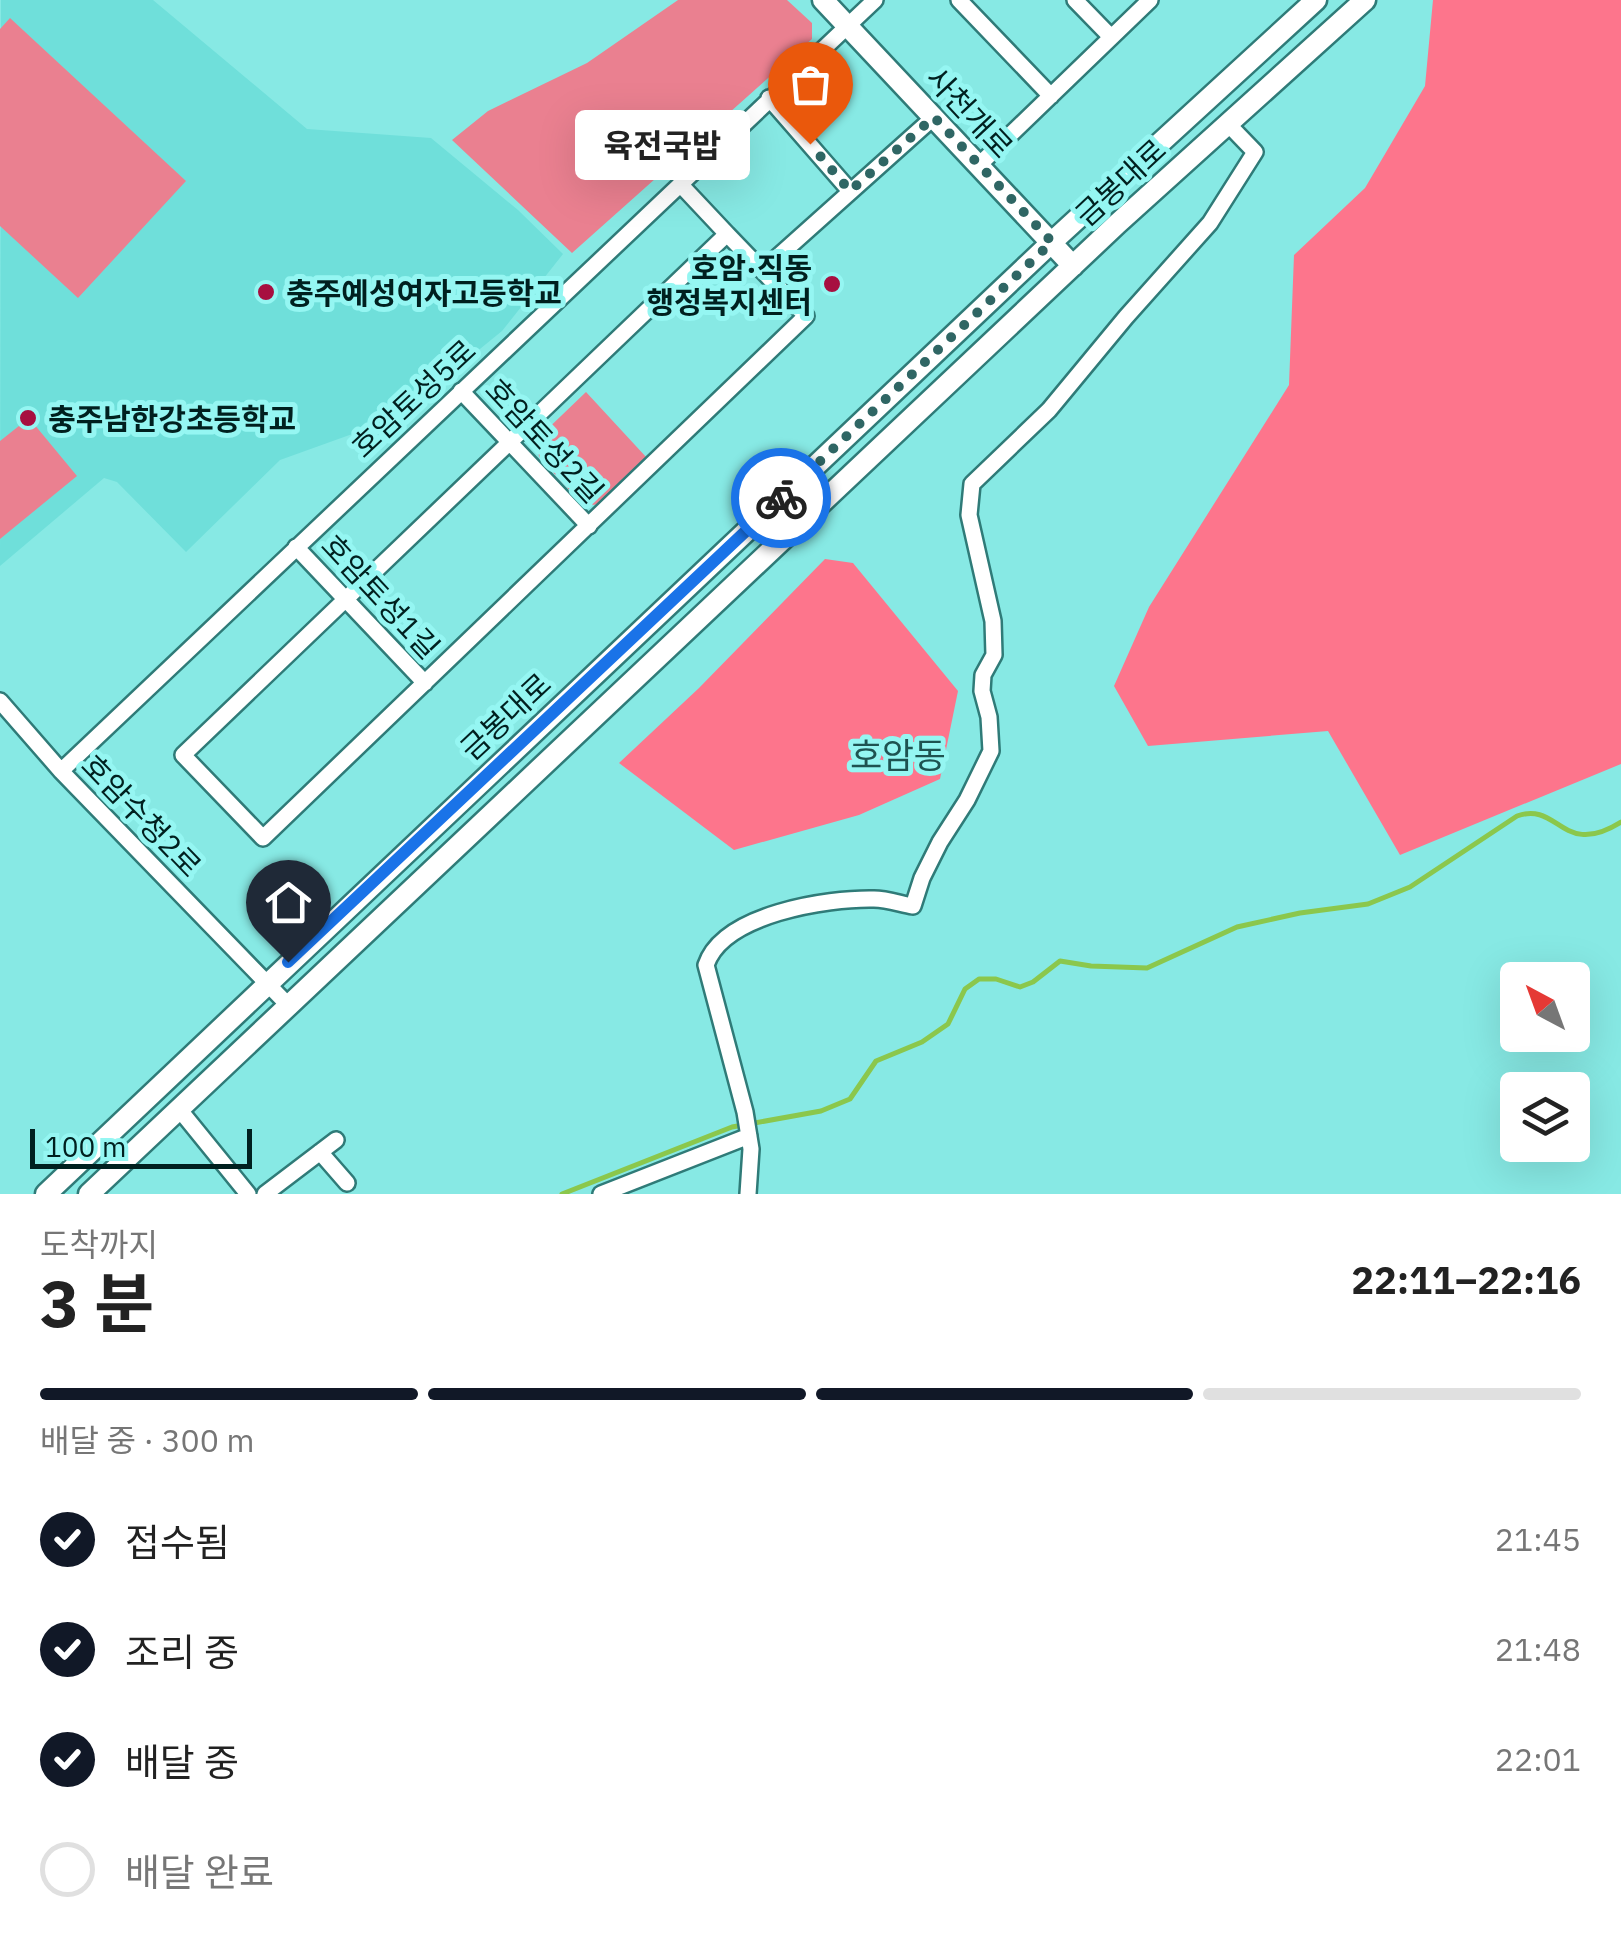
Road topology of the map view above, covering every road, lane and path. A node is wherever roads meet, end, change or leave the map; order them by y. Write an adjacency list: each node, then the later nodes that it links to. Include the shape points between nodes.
1 (823, 0): 8 (street, 사천개로)
2 (875, 0): 8 (street, 호암토성5로)
3 (959, 0): 10 (street)
4 (1075, 0): 9 (street)
5 (1150, 0): 9 (street)
6 (1316, 0): 18 (street, 금봉대로)
7 (1365, 0): 13 (street, 금봉대로)
8 (846, 25): 11 (street, 호암토성5로); 12 (street, 사천개로)
9 (1111, 37): 10 (street)
10 (1051, 96): 14 (street)
11 (769, 98): 15 (street, 호암토성5로); 16 (street)
12 (934, 117): 14 (street, 사천개로); 16 (street)
13 (1228, 124): 19 (street, 금봉대로); 32 (street, via 1255,152 1210,223 1049,410 972,484 969,515 992,621 994,655 982,691 992,750 940,842 914,906 876,898 769,915 734,930 710,952 706,966)
14 (979, 165): 18 (street, 사천개로)
15 (680, 184): 17 (street); 21 (street, 호암토성5로)
16 (850, 191): 20 (street)
17 (727, 234): 20 (street); 22 (street)
18 (1052, 242): 19 (street, 사천개로); 29 (street, 금봉대로)
19 (1073, 266): 30 (street, 금봉대로)
20 (763, 270): 23 (street, via 806,316)
21 (461, 391): 22 (street, 호암토성2길); 24 (street, 호암토성5로)
22 (510, 442): 23 (street, 호암토성2길); 25 (street)
23 (589, 526): 26 (street)
24 (296, 547): 25 (street, 호암토성1길); 28 (street, 호암토성5로)
25 (346, 599): 26 (street, 호암토성1길); 26 (street, via 184,755 263,838)
26 (425, 683)
27 (0, 702): 28 (street, 호암수청2로)
28 (60, 771): 29 (street, 호암수청2로)
29 (266, 982): 30 (street, 호암수청2로); 36 (street, 금봉대로)
30 (290, 1006): 31 (street, 금봉대로)
31 (180, 1109): 37 (street, 금봉대로); 38 (street)
32 (748, 1136): 40 (street); 41 (street)
33 (336, 1140): 34 (street)
34 (320, 1152): 35 (street); 39 (street)
35 (346, 1183)
36 (46, 1194)
37 (88, 1194)
38 (248, 1194)
39 (265, 1194)
40 (602, 1194)
41 (748, 1194)

